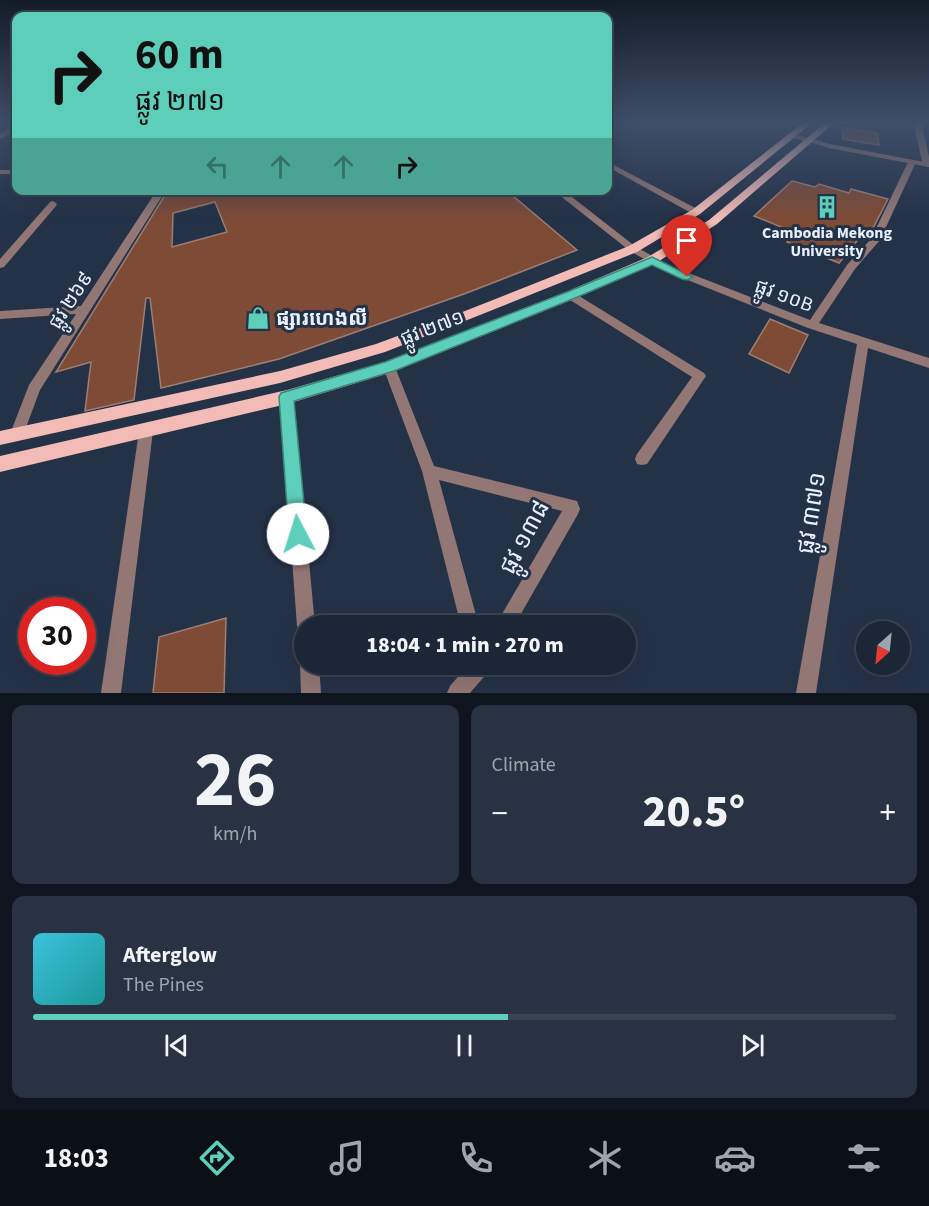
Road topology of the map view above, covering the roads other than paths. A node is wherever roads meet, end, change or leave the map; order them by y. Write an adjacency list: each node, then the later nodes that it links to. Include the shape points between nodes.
1 (769, 154): 10 (main road, ផ្លូវ ២៧១)
2 (794, 154): 12 (main road, ផ្លូវ ២៧១, via 713,222)
3 (877, 154): 4 (street)
4 (912, 162): 5 (street); 17 (street, via 875,240 850,267)
5 (928, 165)
6 (612, 166): 10 (street)
7 (159, 195): 15 (street, ផ្លូវ ២៦៩)
8 (563, 195): 11 (street, ផ្លូវ ១០B)
9 (53, 204): 13 (street)
10 (696, 212): 11 (main road, ផ្លូវ ២៧១)
11 (633, 249): 12 (street, ផ្លូវ ១០B); 23 (main road, ផ្លូវ ២៧១, via 380,348 280,376)
12 (652, 260): 14 (main road, ផ្លូវ ២៧១); 17 (street, ផ្លូវ ១០B)
13 (0, 265)
14 (571, 295): 20 (main road, ផ្លូវ ២៧១); 25 (street, via 700,376)
15 (85, 310): 16 (street); 23 (street, ផ្លូវ ២៦៩, via 34,389)
16 (0, 315)
17 (812, 325): 18 (street, ផ្លូវ ១០B)
18 (863, 342): 19 (street, ផ្លូវ ១០B); 36 (street, ផ្លូវ ៣៧១)
19 (929, 363)
20 (389, 367): 21 (main road, ផ្លូវ ២៧១); 27 (street)
21 (286, 397): 22 (main road, ផ្លូវ ២៧១); 28 (street)
22 (146, 431): 26 (main road, ផ្លូវ ២៧១); 33 (street)
23 (17, 434): 24 (main road, ផ្លូវ ២៧១)
24 (0, 438)
25 (642, 459)
26 (0, 464)
27 (429, 471): 29 (street); 30 (street, ផ្លូវ ១៣៨, via 572,506)
28 (305, 615)
29 (467, 615)
30 (510, 615)
31 (310, 675): 34 (street)
32 (472, 675): 35 (street)
33 (111, 693)
34 (311, 693)
35 (457, 693)
36 (806, 693)

